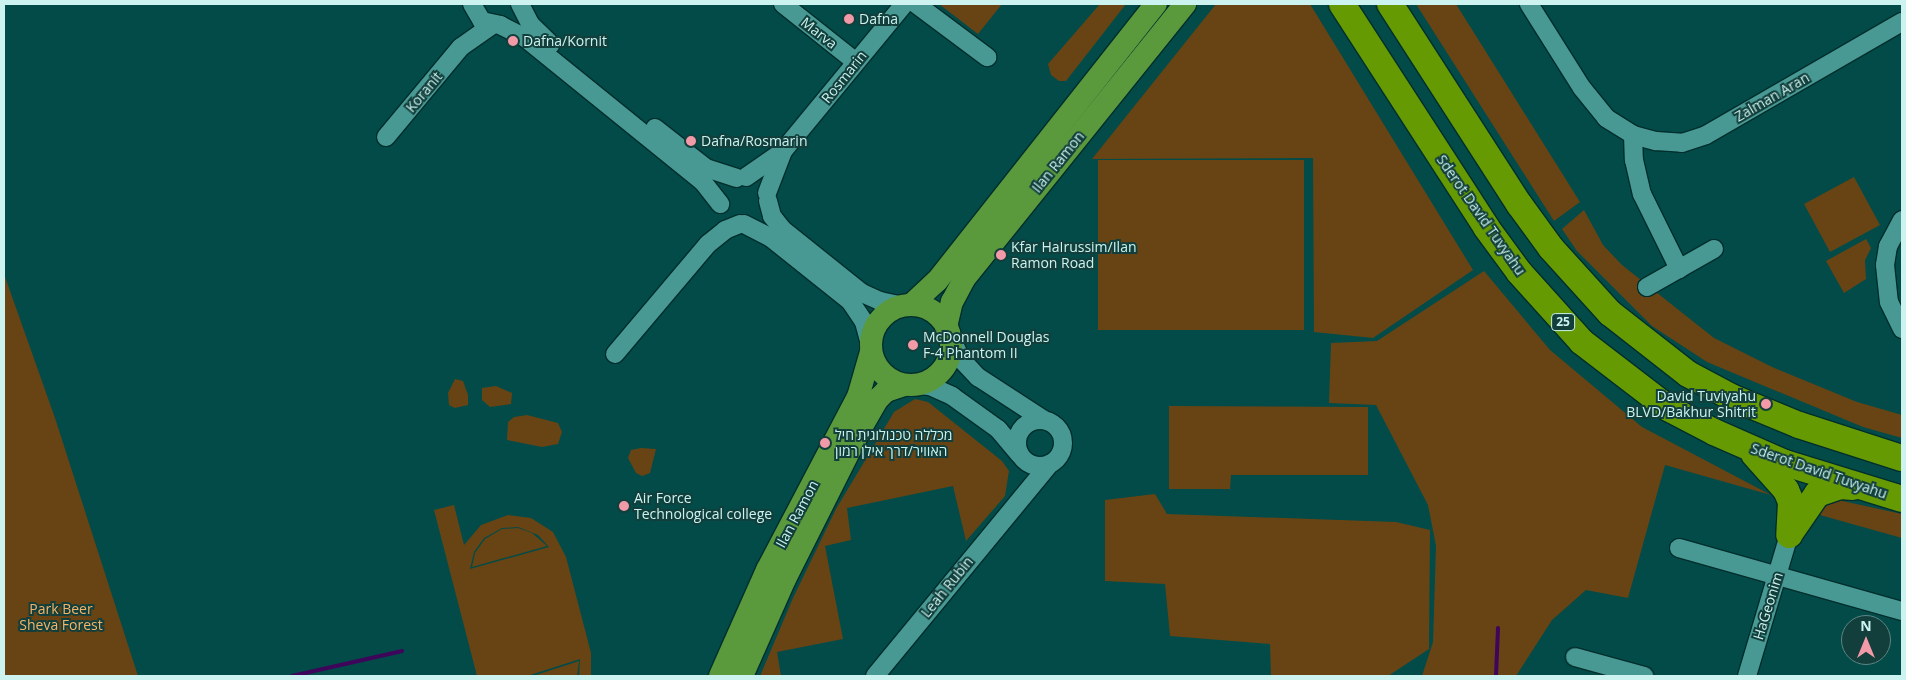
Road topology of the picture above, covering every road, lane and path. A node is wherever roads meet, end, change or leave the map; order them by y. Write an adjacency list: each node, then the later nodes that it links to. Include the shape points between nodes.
1 (520, 4): 12 (street, Koranit, via 513,18); 19 (street, via 527,20 546,40 703,166)
2 (783, 4): 15 (street, Marva)
3 (904, 4): 15 (street, Rosmarin)
4 (916, 4): 14 (street)
5 (1156, 4): 28 (main road, Ilan Ramon, via 937,281)
6 (1185, 4): 30 (main road, Ilan Ramon, via 964,279 952,302)
7 (1342, 4): 35 (highway, Sderot David Tuvyahu / 25, via 1486,226 1548,306 1582,342 1620,374 1668,408)
8 (1390, 4): 37 (highway, via 1519,204 1551,248 1610,313 1688,374 1731,397 1799,426)
9 (1529, 4): 16 (street, Zalman Aran, via 1595,106 1606,118)
10 (472, 6): 12 (street, via 480,19); 13 (street, Koranit, via 472,24)
11 (1902, 22): 16 (street, Zalman Aran, via 1706,135 1682,143)
12 (496, 25): 13 (street, Koranit); 21 (street, via 527,39 703,182)
13 (461, 47): 17 (street, Koranit)
14 (987, 57)
15 (856, 62): 18 (street, Rosmarin)
16 (1633, 134): 26 (street, via 1634,160 1642,194)
17 (386, 137)
18 (784, 151): 19 (street, Rosmarin); 20 (street, Rosmarin)
19 (741, 178): 20 (street, via 760,183); 21 (street, via 724,188)
20 (767, 197): 23 (street, via 761,218); 28 (street, via 772,216 782,229 862,293 880,301)
21 (721, 206): 23 (street, via 728,219); 24 (street, via 719,224)
22 (1902, 220): 29 (street, via 1888,246 1885,282 1889,302)
23 (742, 224): 24 (street, via 726,230); 31 (street, via 774,240 850,300 862,317)
24 (708, 244): 32 (street)
25 (1714, 249): 26 (street)
26 (1679, 269): 27 (street)
27 (1647, 287)
28 (907, 306): 30 (main road, via 929,309); 31 (main road, via 887,313 878,322)
29 (1902, 328)
30 (948, 331): 33 (main road, via 950,354 942,370 928,381); 34 (street, via 961,359 978,377)
31 (871, 349): 33 (main road, via 882,374); 47 (main road, Ilan Ramon, via 858,397 767,570)
32 (615, 354)
33 (911, 385): 36 (street, via 933,387 952,396 994,426); 48 (main road, Ilan Ramon, via 886,391 861,428 785,579)
34 (1044, 420): 36 (street, via 1029,422 1021,429 1017,443); 38 (street, via 1056,427 1063,439 1060,454)
35 (1744, 446): 39 (highway, Sderot David Tuvyahu / 25); 42 (highway, via 1773,472 1786,490 1791,502)
36 (1020, 455): 38 (street, via 1033,465); 40 (street, Leah Rubin, via 1027,476)
37 (1902, 458)
38 (1050, 464): 40 (street, Leah Rubin)
39 (1860, 487): 41 (highway, Sderot David Tuvyahu / 25); 42 (highway, via 1840,486 1817,494)
40 (1020, 497): 49 (street, Leah Rubin)
41 (1902, 499)
42 (1789, 535): 44 (street, HaGeonim)
43 (1679, 548): 44 (street)
44 (1777, 576): 45 (street); 51 (street, HaGeonim)
45 (1902, 611)
46 (1575, 657): 50 (street)
47 (720, 676)
48 (742, 676)
49 (874, 676)
50 (1644, 676)
51 (1747, 676)

